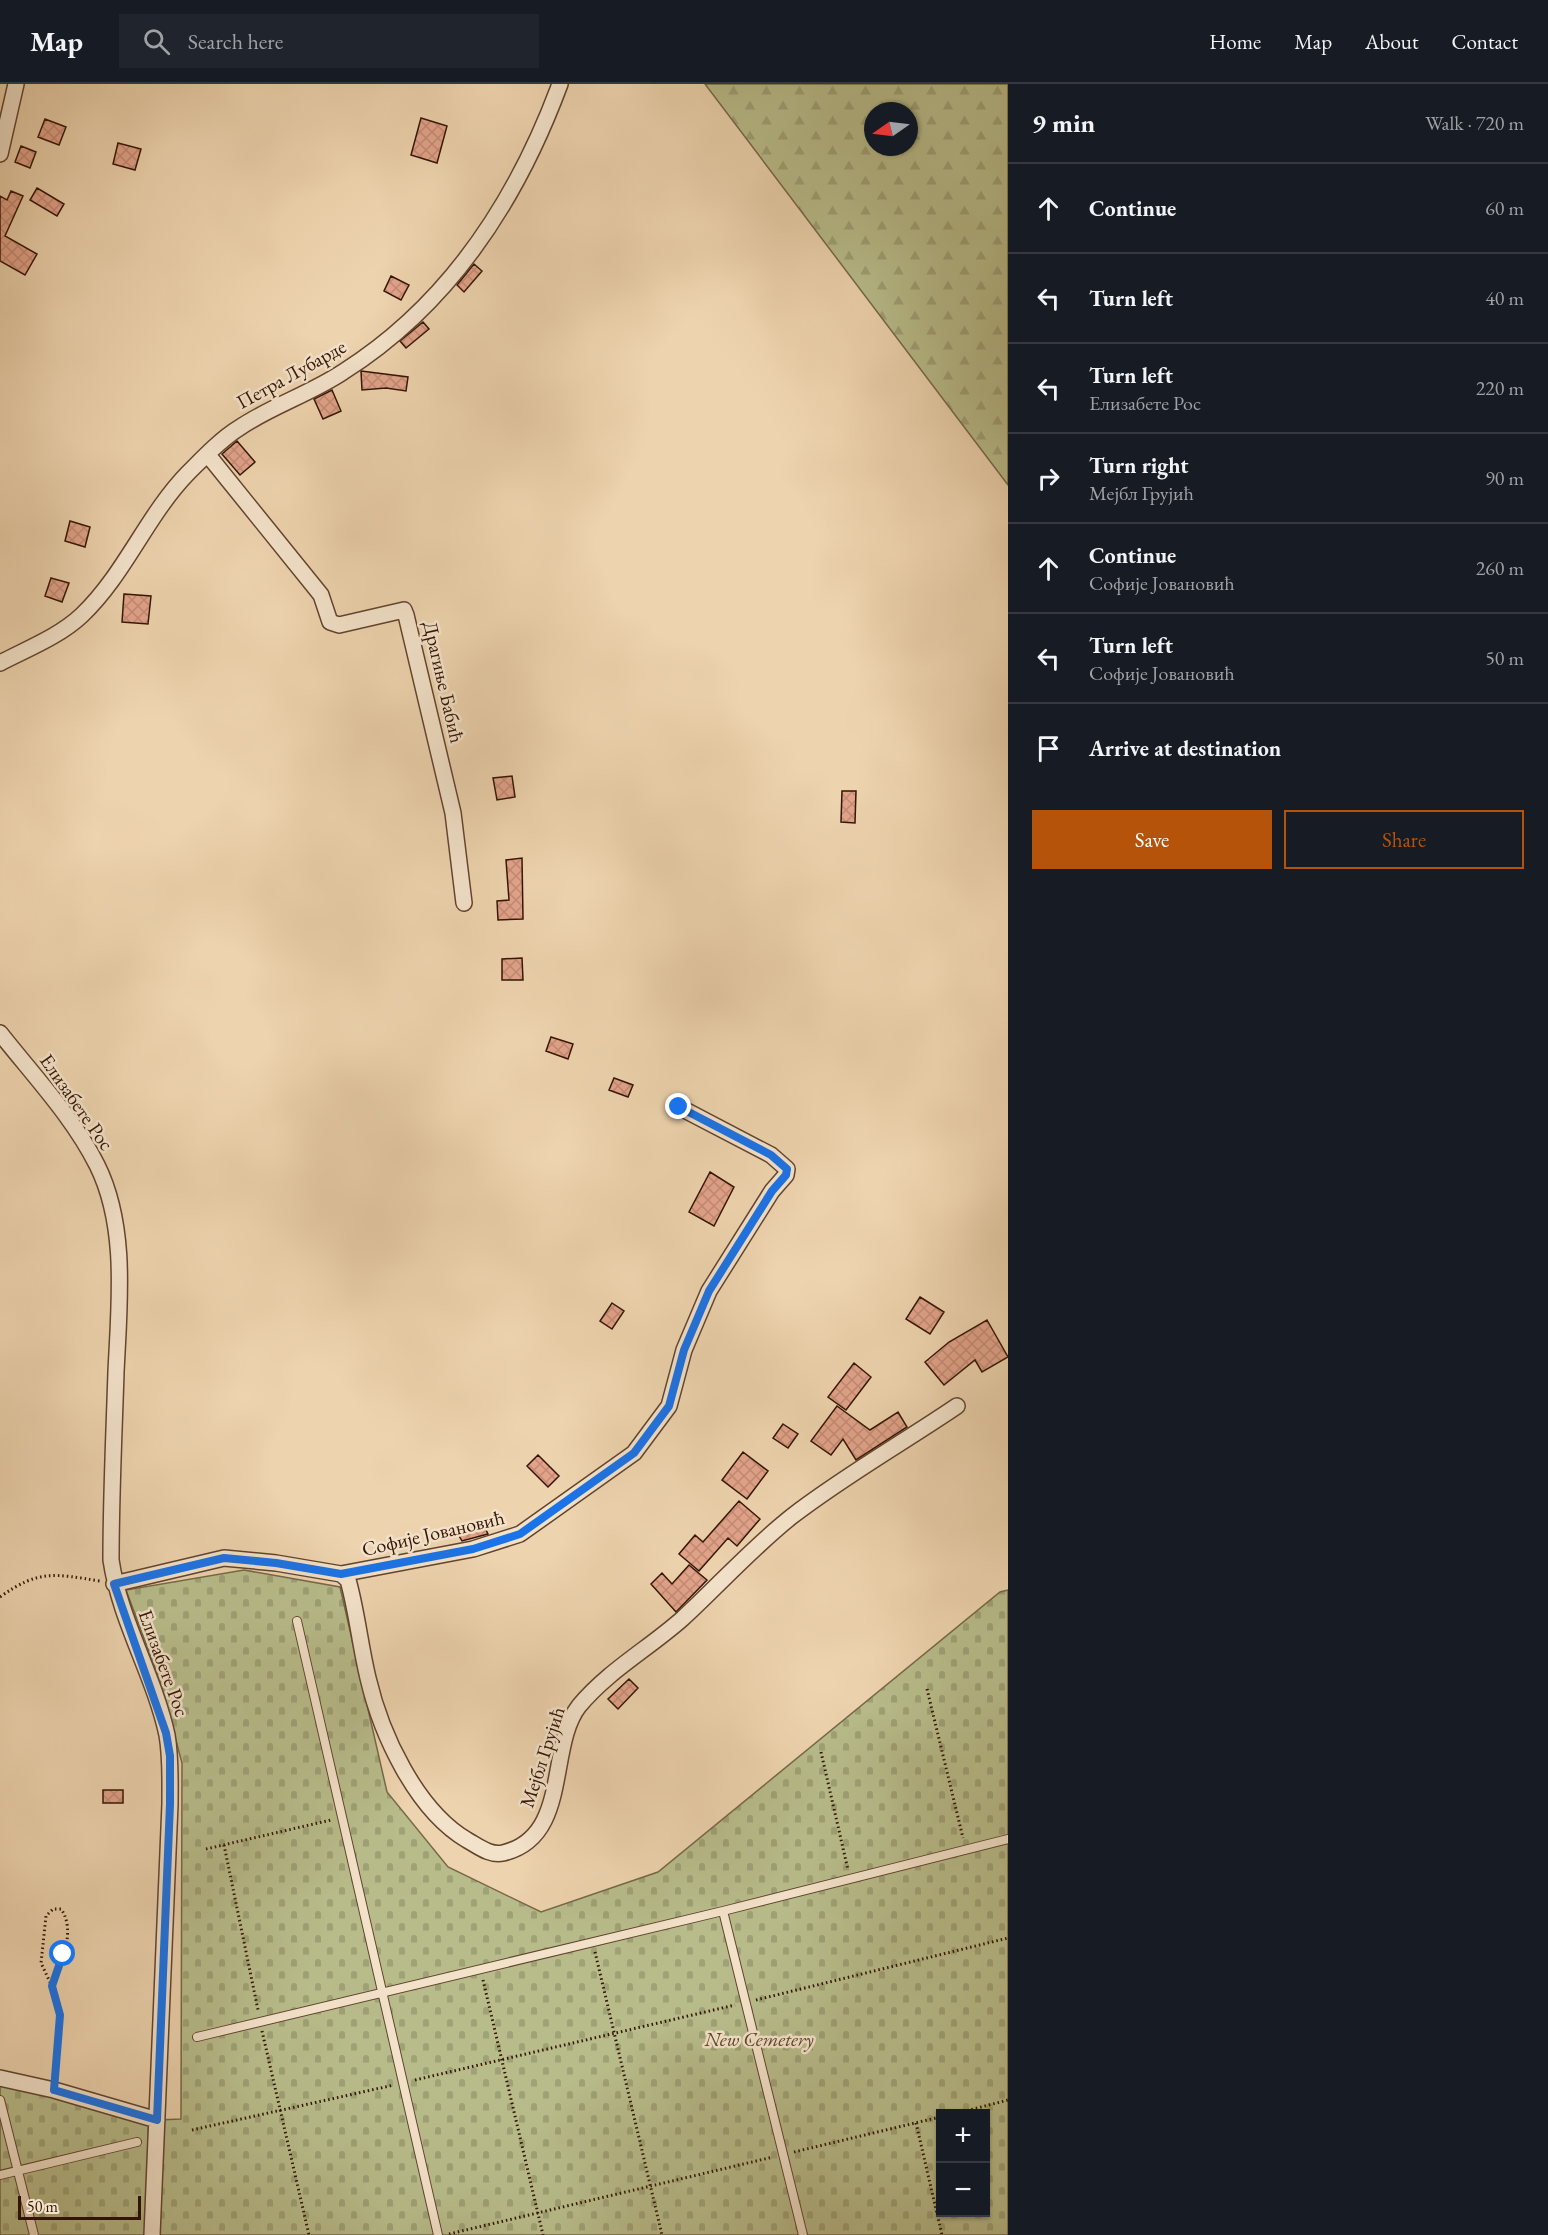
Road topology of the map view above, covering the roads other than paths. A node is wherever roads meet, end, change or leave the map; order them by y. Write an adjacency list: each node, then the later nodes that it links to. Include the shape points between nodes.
1 (16, 84): 3 (street)
2 (560, 84): 4 (street, Петра Лубарде, via 542,133 507,200 472,254 427,305 343,373 237,428)
3 (0, 154)
4 (208, 454): 5 (street, Петра Лубарде, via 187,474 82,615); 6 (street, Драгиње Бабић, via 321,595 330,622 339,625 404,610 453,813)
5 (0, 663)
6 (465, 903)
7 (0, 1033): 11 (street, Елизабете Рос, via 74,1127 97,1166 111,1207 117,1249 118,1311 111,1525)
8 (679, 1107): 10 (street, Софије Јовановић, via 771,1155 787,1169 709,1291 684,1350 669,1406 634,1453 520,1534 452,1554)
9 (957, 1406): 10 (street, Мејбл Грујић, via 792,1516 681,1619 613,1672 578,1708 563,1748 551,1809 525,1844 502,1854 488,1852 454,1832 422,1800 390,1743 368,1680 348,1580)
10 (341, 1574): 11 (street, via 224,1558)
11 (114, 1584): 19 (street, Елизабете Рос, via 163,1724 170,1756)
12 (297, 1621): 15 (lane)
13 (1008, 1839): 14 (lane)
14 (723, 1911): 15 (lane); 26 (lane)
15 (380, 1992): 16 (lane); 25 (lane)
16 (197, 2037)
17 (0, 2078): 19 (street)
18 (0, 2100): 21 (lane)
19 (157, 2120): 24 (street, Елизабете Рос)
20 (137, 2142): 21 (lane)
21 (18, 2171): 22 (lane); 23 (lane)
22 (0, 2175)
23 (34, 2235)
24 (152, 2235)
25 (438, 2235)
26 (803, 2235)

